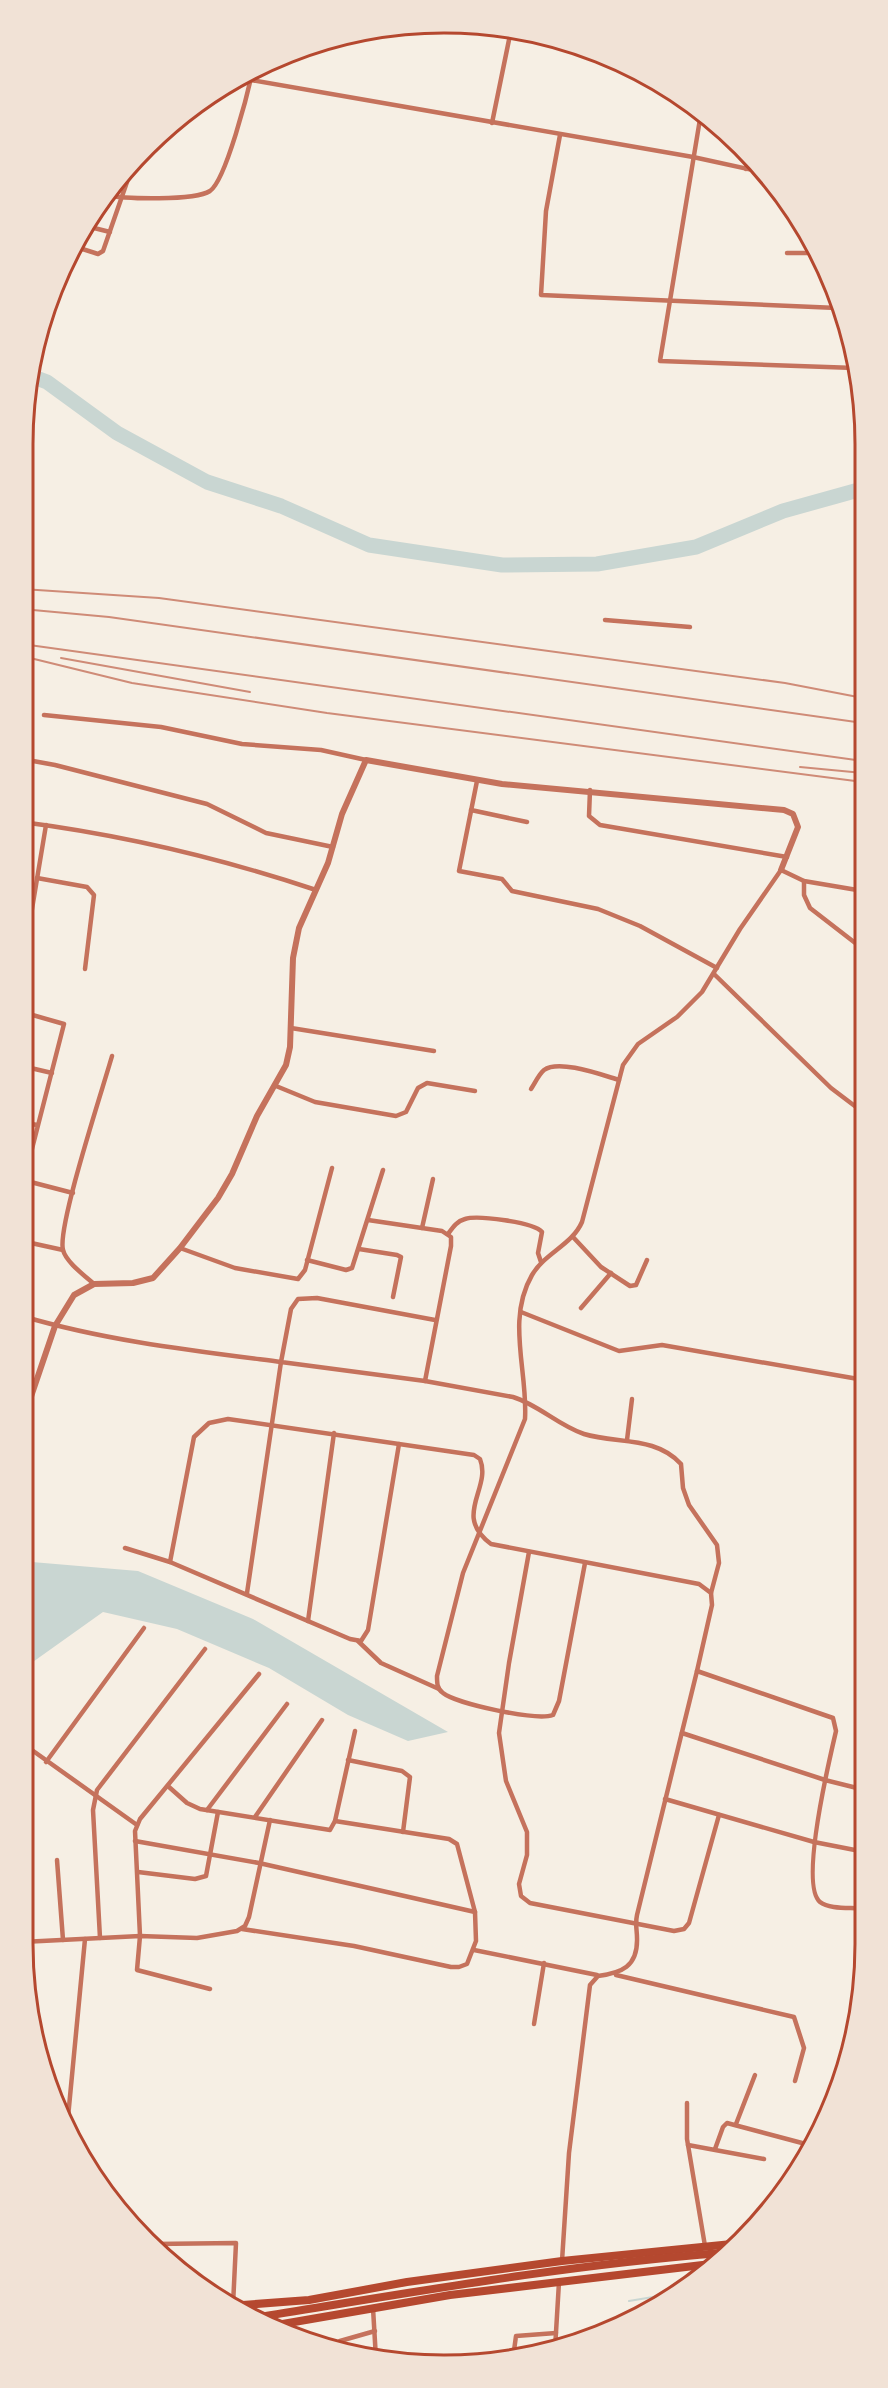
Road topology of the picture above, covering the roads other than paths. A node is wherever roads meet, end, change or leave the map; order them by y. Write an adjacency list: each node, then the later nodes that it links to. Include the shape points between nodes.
1 (509, 39): 5 (street)
2 (252, 80): 5 (street)
3 (249, 82): 13 (street, via 224,168 213,188 202,194)
4 (699, 122): 7 (street)
5 (492, 123): 6 (street)
6 (560, 135): 7 (street); 19 (street, via 546,211 541,295)
7 (693, 157): 9 (street); 19 (street)
8 (747, 166): 9 (street)
9 (746, 169): 10 (street)
10 (750, 170)
11 (127, 183): 13 (street)
12 (116, 196): 13 (street)
13 (123, 197): 15 (street)
14 (94, 228): 15 (street)
15 (110, 232): 16 (street, via 100,254)
16 (82, 249)
17 (787, 253): 18 (street)
18 (808, 254)
19 (670, 301): 20 (street); 21 (street, via 660,361)
20 (831, 308)
21 (848, 368)
22 (605, 620): 23 (street)
23 (690, 627)
24 (44, 715): 25 (street, via 161,727 242,744 321,750)
25 (366, 760): 27 (street); 33 (street, via 342,814)
26 (33, 761): 33 (street, via 207,804 256,830)
27 (477, 781): 28 (street); 29 (street)
28 (590, 790): 34 (street, via 589,816 600,825); 34 (street, via 784,810 793,814 798,827)
29 (471, 810): 30 (street); 42 (street, via 459,871 502,879 512,891 589,906 639,926)
30 (528, 822)
31 (33, 823): 32 (street)
32 (46, 825): 36 (street); 38 (street, via 240,865)
33 (333, 847): 38 (street)
34 (787, 857): 35 (street)
35 (781, 870): 37 (street); 42 (street)
36 (37, 878): 40 (street); 43 (street, via 87,887 94,895)
37 (804, 881): 39 (street); 41 (street, via 804,895 810,908)
38 (316, 890): 46 (street, via 296,940)
39 (855, 890)
40 (33, 903)
41 (855, 943)
42 (717, 968): 44 (street)
43 (85, 969)
44 (714, 974): 51 (street, via 683,1012 631,1051); 55 (street, via 831,1088)
45 (33, 1015): 50 (street, via 64,1024)
46 (291, 1028): 47 (street); 52 (street, via 289,1056)
47 (434, 1051)
48 (112, 1056): 63 (street)
49 (33, 1069): 50 (street)
50 (52, 1073): 57 (street)
51 (619, 1080): 53 (street, via 578,1068 551,1067 542,1071); 67 (street, via 587,1209)
52 (276, 1086): 54 (street, via 315,1102 396,1116 406,1112 418,1088 426,1083); 69 (street, via 257,1116 225,1186)
53 (531, 1089)
54 (475, 1091)
55 (855, 1106)
56 (33, 1124): 57 (street)
57 (38, 1125): 58 (street)
58 (33, 1143)
59 (332, 1168): 72 (street)
60 (383, 1170): 64 (street)
61 (433, 1179): 65 (street)
62 (33, 1183): 63 (street)
63 (73, 1193): 71 (street)
64 (368, 1220): 65 (street); 70 (street)
65 (422, 1228): 66 (street)
66 (448, 1234): 74 (street, via 459,1221 470,1218 530,1225 542,1232 538,1252); 81 (street, via 451,1246)
67 (573, 1237): 74 (street); 75 (street)
68 (33, 1243): 71 (street)
69 (180, 1248): 72 (street, via 235,1268 294,1280 303,1274); 76 (street, via 163,1269 144,1282)
70 (359, 1249): 72 (street, via 349,1270); 77 (street, via 401,1257)
71 (63, 1250): 76 (street)
72 (307, 1260)
73 (647, 1260): 75 (street, via 634,1286)
74 (541, 1262): 79 (street, via 527,1284)
75 (611, 1274): 78 (street)
76 (94, 1284): 82 (street, via 74,1295)
77 (393, 1297)
78 (581, 1308)
79 (521, 1312): 84 (street, via 619,1351 662,1345); 88 (street, via 518,1341)
80 (33, 1319): 82 (street)
81 (435, 1320): 83 (street, via 317,1298 298,1299 291,1309); 85 (street)
82 (55, 1326): 83 (street, via 171,1348); 86 (street)
83 (281, 1362): 85 (street); 89 (street)
84 (855, 1378)
85 (425, 1381): 88 (street)
86 (33, 1391)
87 (632, 1399): 91 (street)
88 (526, 1401): 91 (street, via 581,1433); 93 (street, via 519,1439)
89 (272, 1424): 90 (street); 96 (street, via 219,1420 203,1427 194,1437); 98 (street)
90 (334, 1433): 92 (street); 100 (street)
91 (627, 1440): 99 (street, via 651,1445 681,1464 689,1505 717,1545 718,1563)
92 (399, 1444): 93 (street, via 468,1454 480,1460 482,1473 473,1514); 102 (street, via 368,1630 364,1639)
93 (478, 1532): 95 (street, via 491,1544); 106 (street, via 444,1644 437,1676)
94 (125, 1548): 96 (street)
95 (530, 1552): 97 (street); 108 (street)
96 (170, 1562): 98 (street)
97 (585, 1563): 99 (street, via 699,1584); 108 (street, via 556,1712 541,1718)
98 (248, 1593): 100 (street)
99 (711, 1593): 104 (street, via 712,1605)
100 (308, 1622): 102 (street)
101 (144, 1628): 114 (street)
102 (358, 1641): 106 (street, via 381,1663)
103 (205, 1649): 118 (street, via 109,1772)
104 (697, 1671): 111 (street); 115 (street, via 833,1718 836,1731)
105 (259, 1674): 116 (street)
106 (439, 1689): 108 (street, via 460,1700)
107 (287, 1704): 120 (street)
108 (501, 1711): 137 (street, via 500,1746 506,1781 528,1840 519,1884 521,1896 530,1903)
109 (322, 1720): 123 (street)
110 (355, 1731): 113 (street)
111 (682, 1733): 115 (street); 119 (street)
112 (33, 1752): 114 (street)
113 (348, 1760): 125 (street); 127 (street, via 408,1775 412,1784)
114 (46, 1762): 118 (street)
115 (825, 1780): 117 (street); 129 (street)
116 (169, 1787): 120 (street, via 187,1803); 126 (street)
117 (855, 1788)
118 (95, 1797): 126 (street); 140 (street, via 93,1829)
119 (665, 1799): 122 (street); 137 (street)
120 (207, 1810): 121 (street)
121 (218, 1812): 123 (street); 131 (street)
122 (719, 1815): 129 (street); 137 (street, via 687,1927 674,1931)
123 (255, 1817): 124 (street)
124 (270, 1820): 125 (street, via 327,1831); 133 (street)
125 (335, 1821): 127 (street)
126 (137, 1826): 128 (street)
127 (403, 1832): 136 (street, via 449,1839 457,1844)
128 (135, 1841): 131 (street); 134 (street)
129 (814, 1842): 130 (street); 135 (street, via 818,1900)
130 (855, 1850)
131 (212, 1853): 133 (street); 134 (street, via 208,1872 200,1879)
132 (57, 1860): 142 (street)
133 (259, 1863): 136 (street); 138 (street, via 249,1917)
134 (138, 1872): 139 (street)
135 (855, 1908)
136 (476, 1912): 144 (street)
137 (635, 1922): 146 (street, via 637,1942 632,1957 625,1970)
138 (242, 1929): 139 (street, via 187,1939); 144 (street, via 354,1946 451,1967 463,1966)
139 (140, 1936): 140 (street); 148 (street, via 136,1968 140,1973)
140 (100, 1938): 141 (street)
141 (85, 1939): 142 (street); 153 (street)
142 (63, 1940): 143 (street)
143 (33, 1941)
144 (474, 1950): 145 (street)
145 (544, 1964): 147 (street); 149 (street)
146 (614, 1975): 147 (street); 151 (street, via 794,2017 804,2048)
147 (598, 1976): 163 (street, via 591,1981 589,1990 565,2196)
148 (210, 1989)
149 (534, 2024)
150 (754, 2075): 154 (street)
151 (795, 2081)
152 (687, 2103): 156 (street)
153 (69, 2111)
154 (736, 2124): 155 (street); 157 (street, via 725,2124)
155 (802, 2143)
156 (688, 2145): 157 (street); 161 (street)
157 (716, 2150): 158 (street)
158 (764, 2159)
159 (163, 2244): 166 (street, via 236,2243)
160 (724, 2245): 161 (main road)
161 (705, 2247): 163 (main road)
162 (714, 2254): 169 (main road, via 516,2275)
163 (562, 2261): 167 (main road, via 309,2300)
164 (700, 2265): 165 (main road)
165 (559, 2282): 168 (main road); 172 (street)
166 (232, 2296)
167 (246, 2304)
168 (373, 2308): 170 (main road); 171 (street)
169 (268, 2316)
170 (286, 2323)
171 (375, 2331): 174 (street); 176 (street)
172 (556, 2332): 173 (street); 175 (street, via 516,2336)
173 (556, 2339)
174 (340, 2341)
175 (514, 2348)
176 (376, 2349)

